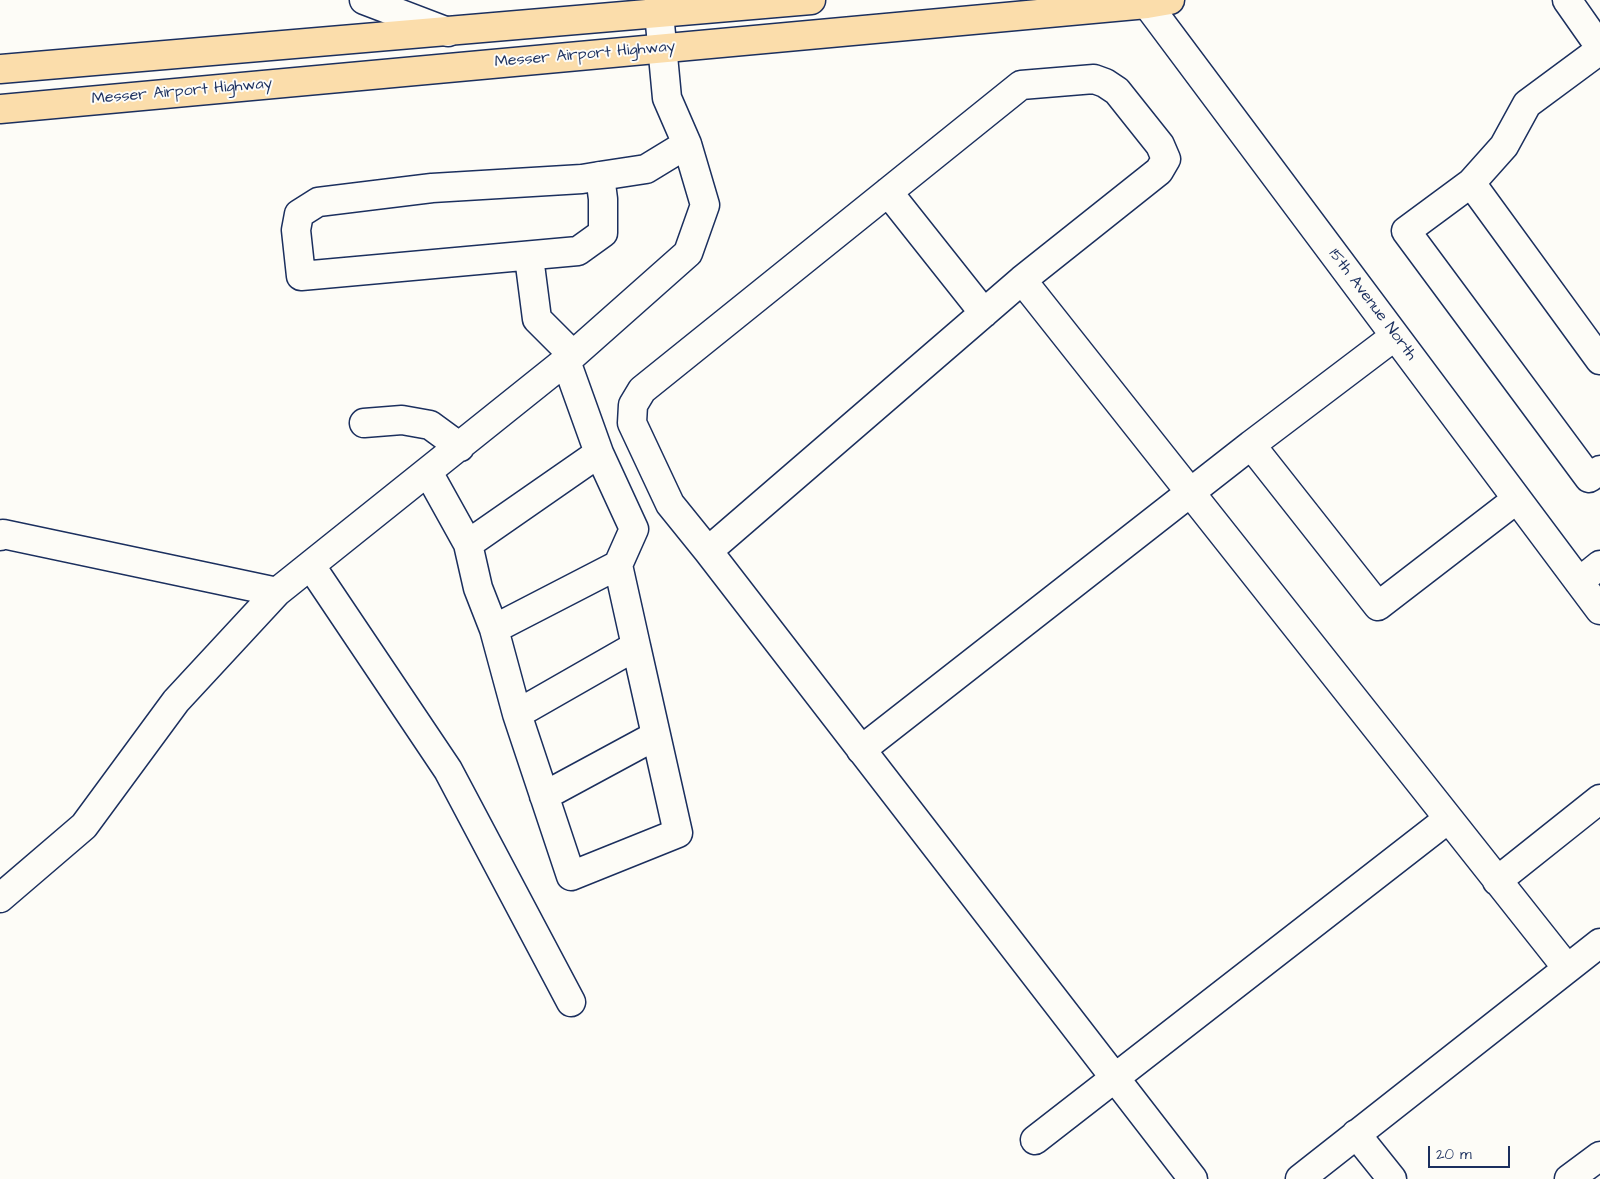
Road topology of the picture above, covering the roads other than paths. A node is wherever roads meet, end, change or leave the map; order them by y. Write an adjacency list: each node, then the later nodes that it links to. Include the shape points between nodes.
1 (364, 0): 6 (street)
2 (811, 0): 5 (main road)
3 (1567, 0): 8 (street)
4 (1154, 1): 7 (main road, Messer Airport Highway); 18 (street, 15th Avenue North)
5 (659, 13): 6 (main road); 7 (street)
6 (448, 32): 9 (main road)
7 (661, 48): 10 (main road, Messer Airport Highway); 11 (street, via 667,98)
8 (1600, 48): 13 (street, via 1527,104 1504,146)
9 (0, 69)
10 (0, 109)
11 (687, 144): 12 (street, via 646,169); 19 (street, via 705,206 688,252)
12 (600, 176): 15 (street, via 603,233 578,251); 15 (street, via 432,188 318,202 299,214 296,230 301,276)
13 (1471, 183): 20 (street); 25 (street, via 1406,231 1590,478)
14 (888, 192): 16 (street, via 1022,85 1094,80 1105,83 1117,91 1160,145 1166,159 1159,170); 17 (street); 31 (street, via 642,390 633,405 632,423 670,504)
15 (529, 257): 19 (street, via 537,319)
16 (1022, 280): 17 (street); 27 (street)
17 (984, 313): 31 (street)
18 (1395, 336): 22 (street); 28 (street, 15th Avenue North)
19 (570, 358): 23 (street); 24 (street)
20 (1600, 360)
21 (364, 423): 23 (street, via 402,420 430,425)
22 (1251, 445): 27 (street); 28 (street, via 1378,606)
23 (460, 447): 26 (street)
24 (599, 453): 30 (street); 32 (street, via 634,529)
25 (1600, 470)
26 (428, 472): 30 (street); 33 (street)
27 (1191, 493): 42 (street); 45 (street)
28 (1517, 498): 35 (street, 15th Avenue North)
29 (0, 536): 36 (street, via 3,534)
30 (468, 544): 38 (street, via 478,588)
31 (708, 551): 42 (street)
32 (618, 565): 38 (street); 39 (street)
33 (311, 566): 36 (street); 50 (street, via 448,770)
34 (1600, 566): 35 (street)
35 (1579, 582): 37 (street, 15th Avenue North)
36 (277, 592): 47 (street, via 176,701 84,826)
37 (1600, 610)
38 (494, 629): 40 (street)
39 (636, 646): 40 (street); 41 (street)
40 (517, 714): 43 (street)
41 (655, 736): 43 (street); 43 (street, via 678,832 571,876)
42 (861, 750): 51 (street)
43 (544, 796)
44 (1600, 799): 46 (street)
45 (1448, 819): 46 (street); 51 (street)
46 (1497, 881): 49 (street)
47 (0, 898)
48 (1600, 943): 49 (street)
49 (1567, 968): 52 (street)
50 (571, 1002)
51 (1114, 1077): 53 (street); 55 (street)
52 (1356, 1134): 56 (street); 57 (street)
53 (1035, 1140)
54 (1600, 1156): 58 (street)
55 (1193, 1179)
56 (1300, 1179)
57 (1392, 1179)
58 (1569, 1179)

